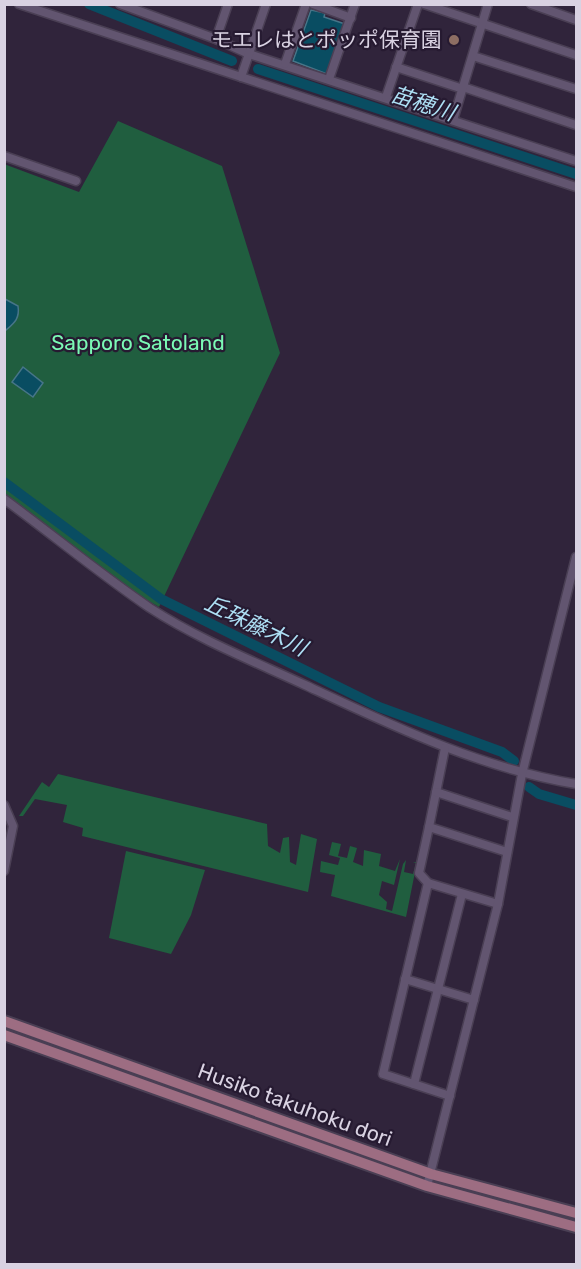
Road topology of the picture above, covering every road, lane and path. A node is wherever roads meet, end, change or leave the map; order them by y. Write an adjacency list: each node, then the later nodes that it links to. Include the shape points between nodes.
1 (19, 4): 22 (street)
2 (120, 4): 16 (street)
3 (266, 4): 17 (street)
4 (306, 4): 20 (street)
5 (313, 4): 13 (street)
6 (355, 4): 13 (street)
7 (418, 4): 21 (street)
8 (424, 4): 12 (street)
9 (488, 4): 15 (street)
10 (531, 4): 14 (street)
11 (224, 6): 16 (street)
12 (448, 8): 15 (street)
13 (351, 18): 23 (street)
14 (576, 20)
15 (482, 24): 18 (street); 19 (street)
16 (216, 39): 17 (street)
17 (249, 54): 20 (street); 22 (street)
18 (576, 55)
19 (473, 56): 24 (street); 25 (street)
20 (285, 64): 23 (street)
21 (396, 67): 24 (street); 26 (street)
22 (241, 77): 32 (street)
23 (329, 79): 26 (street)
24 (463, 88): 27 (street); 28 (street)
25 (576, 89)
26 (386, 98): 27 (street)
27 (453, 120): 30 (street)
28 (576, 125)
29 (4, 156): 31 (street)
30 (576, 161)
31 (76, 181)
32 (576, 187)
33 (4, 500): 35 (street, via 178,624)
34 (576, 557): 36 (street)
35 (445, 748): 36 (street); 40 (street)
36 (522, 774): 37 (street); 42 (street)
37 (540, 778): 38 (street); 39 (street)
38 (576, 784)
39 (576, 791)
40 (436, 792): 42 (street); 43 (street)
41 (4, 805): 45 (street, via 13,826)
42 (512, 817): 44 (street)
43 (429, 827): 44 (street); 46 (street, via 419,873)
44 (507, 852): 48 (street)
45 (4, 871)
46 (428, 884): 47 (street); 49 (street)
47 (462, 894): 48 (street); 50 (street)
48 (498, 904): 51 (street)
49 (405, 979): 50 (street); 54 (street, via 383,1074)
50 (438, 989): 51 (street); 54 (street)
51 (474, 1000): 55 (street)
52 (4, 1021): 56 (main road, Husiko takuhoku dori)
53 (4, 1035): 57 (main road, Husiko takuhoku dori)
54 (414, 1084): 55 (street)
55 (450, 1095): 56 (street)
56 (431, 1174): 57 (street); 58 (main road, Husiko takuhoku dori)
57 (427, 1186): 59 (main road, Husiko takuhoku dori)
58 (576, 1213)
59 (576, 1227)

